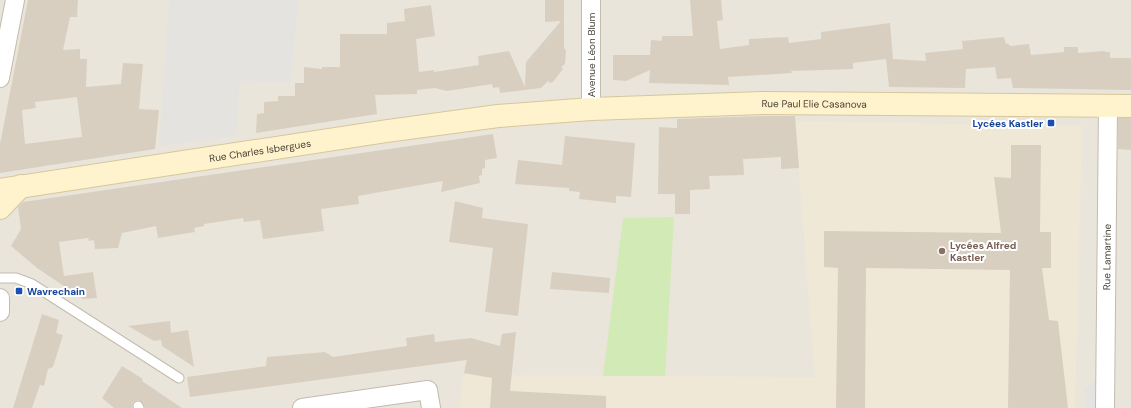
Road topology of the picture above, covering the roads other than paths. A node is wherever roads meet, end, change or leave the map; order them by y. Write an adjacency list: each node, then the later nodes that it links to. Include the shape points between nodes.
1 (15, 0): 3 (street)
2 (591, 0): 6 (street, Avenue Léon Blum)
3 (0, 78)
4 (1108, 106): 5 (main road, Rue Paul Elie Casanova); 6 (main road, Rue Paul Elie Casanova, via 756,103); 17 (street, Rue Lamartine)
5 (1131, 106)
6 (591, 109): 7 (main road, Rue Paul Elie Casanova)
7 (498, 116): 8 (main road, Rue Charles Isbergues)
8 (21, 186): 9 (main road, Rue Charles Isbergues); 10 (main road)
9 (0, 190)
10 (0, 208)
11 (0, 278): 14 (lane, via 16,278 32,284)
12 (0, 298): 13 (street)
13 (0, 312)
14 (179, 378)
15 (302, 408): 16 (street, via 428,390)
16 (431, 408)
17 (1105, 408)

